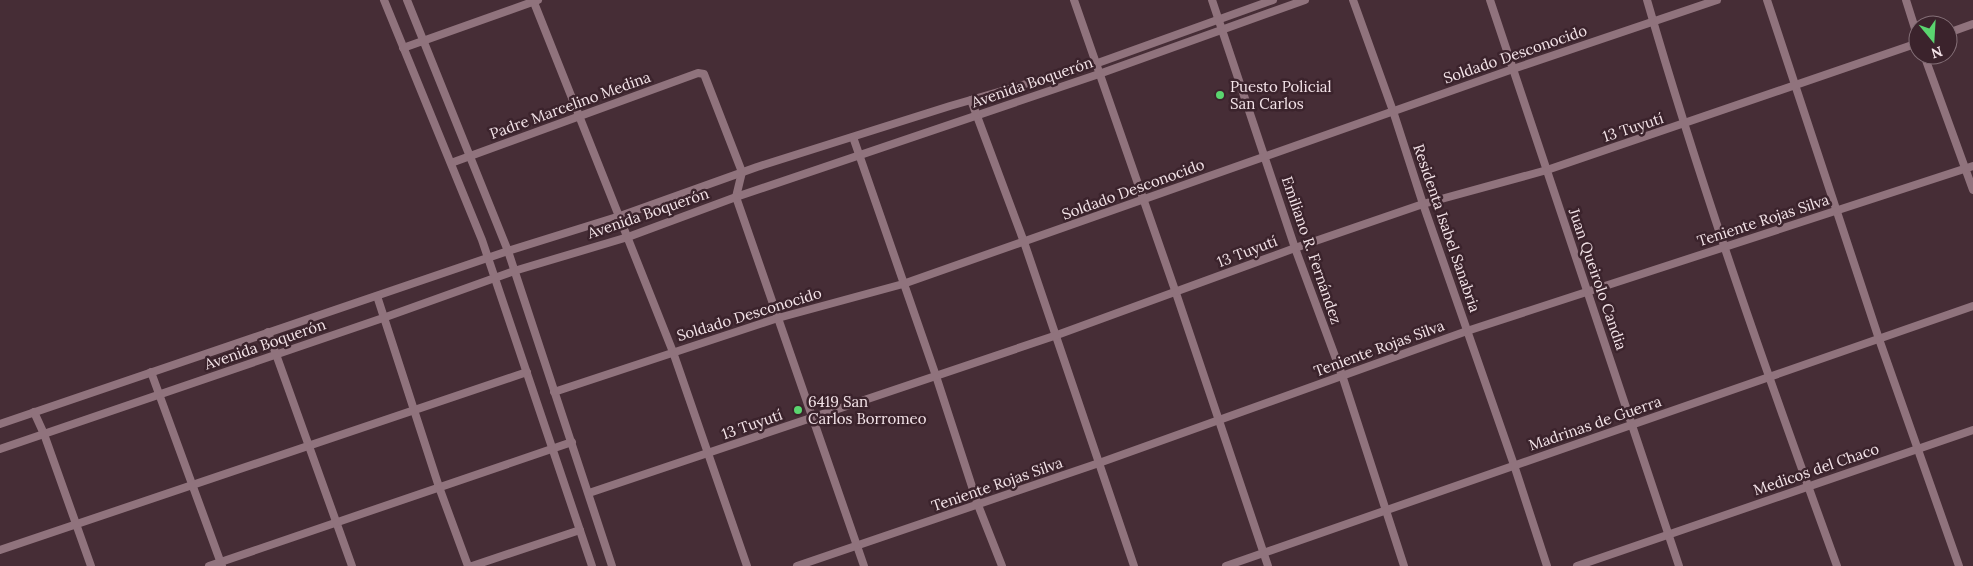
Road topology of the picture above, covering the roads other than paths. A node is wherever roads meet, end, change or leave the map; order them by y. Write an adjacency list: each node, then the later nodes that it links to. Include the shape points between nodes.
1 (384, 0): 22 (street)
2 (407, 0): 20 (street)
3 (1074, 0): 23 (street)
4 (1212, 0): 15 (street, Emiliano R. Fernández)
5 (1273, 0): 15 (street, Avenida Boquerón)
6 (1305, 0): 19 (street, Avenida Boquerón)
7 (1353, 0): 29 (street, Residenta Isabel Sanabria)
8 (1490, 0): 25 (street, Juan Queirolo Candia)
9 (1647, 0): 16 (street)
10 (1717, 0): 16 (street, Soldado Desconocido)
11 (1767, 0): 27 (street)
12 (1906, 0): 14 (street)
13 (535, 1): 20 (street); 31 (street)
14 (1911, 15)
15 (1219, 20): 19 (street, Emiliano R. Fernández); 23 (street, Avenida Boquerón)
16 (1653, 22): 25 (street, Soldado Desconocido); 32 (street)
17 (1973, 24): 18 (street)
18 (1958, 29)
19 (1222, 30): 26 (street, Avenida Boquerón); 36 (street, Emiliano R. Fernández)
20 (423, 40): 22 (street); 34 (street)
21 (1908, 47): 27 (street, 13 Tuyutí)
22 (403, 48): 37 (street)
23 (1096, 64): 26 (street); 28 (street, Avenida Boquerón)
24 (1928, 65): 38 (street)
25 (1513, 69): 29 (street, Soldado Desconocido); 39 (street, Juan Queirolo Candia)
26 (1099, 74): 30 (street, Avenida Boquerón); 43 (street)
27 (1795, 87): 32 (street, 13 Tuyutí); 45 (street)
28 (971, 100): 30 (street); 33 (street, Avenida Boquerón)
29 (1393, 111): 36 (street, Soldado Desconocido); 44 (street, Residenta Isabel Sanabria)
30 (977, 116): 35 (street, Avenida Boquerón); 48 (street)
31 (580, 118): 34 (street, Padre Marcelino Medina); 40 (street, Padre Marcelino Medina, via 698,73 704,74); 46 (street)
32 (1685, 125): 39 (street, 13 Tuyutí); 50 (street)
33 (853, 136): 35 (street); 40 (street, Avenida Boquerón)
34 (469, 155): 37 (street, Padre Marcelino Medina); 51 (street)
35 (859, 155): 42 (street, Avenida Boquerón); 55 (street)
36 (1264, 157): 43 (street, Soldado Desconocido); 49 (street, Emiliano R. Fernández)
37 (451, 164): 52 (street)
38 (1969, 168): 41 (street); 45 (street, Teniente Rojas Silva)
39 (1547, 170): 44 (street, 13 Tuyutí); 56 (street, Juan Queirolo Candia)
40 (742, 172): 42 (street); 46 (street, Avenida Boquerón)
41 (1973, 190)
42 (736, 197): 47 (street, Avenida Boquerón); 61 (street)
43 (1144, 200): 48 (street, Soldado Desconocido); 57 (street)
44 (1423, 204): 49 (street, 13 Tuyutí); 62 (street, Residenta Isabel Sanabria)
45 (1836, 211): 50 (street, Teniente Rojas Silva); 65 (street)
46 (620, 216): 47 (street); 51 (street, Avenida Boquerón)
47 (628, 237): 53 (street, Avenida Boquerón); 66 (street)
48 (1024, 242): 55 (street, Soldado Desconocido); 64 (street)
49 (1295, 248): 57 (street, 13 Tuyutí); 70 (street, Emiliano R. Fernández)
50 (1725, 248): 56 (street, Teniente Rojas Silva); 72 (street)
51 (508, 252): 52 (street, Avenida Boquerón); 53 (street)
52 (488, 258): 54 (street); 58 (street, Avenida Boquerón)
53 (514, 271): 54 (street, Avenida Boquerón); 73 (street)
54 (495, 278): 60 (street, Avenida Boquerón); 69 (street)
55 (902, 284): 61 (street, Soldado Desconocido); 71 (street)
56 (1587, 290): 62 (street, Teniente Rojas Silva); 80 (street, Juan Queirolo Candia)
57 (1176, 293): 64 (street, 13 Tuyutí); 78 (street)
58 (377, 296): 60 (street); 63 (street, Avenida Boquerón)
59 (1973, 306): 65 (street, Madrinas de Guerra)
60 (383, 318): 67 (street, Avenida Boquerón); 75 (street)
61 (778, 318): 66 (street, Soldado Desconocido); 77 (street)
62 (1467, 331): 70 (street, Teniente Rojas Silva); 90 (street, Residenta Isabel Sanabria)
63 (268, 332): 67 (street); 68 (street, Avenida Boquerón)
64 (1057, 335): 71 (street, 13 Tuyutí); 89 (street)
65 (1879, 339): 72 (street, Madrinas de Guerra); 87 (street)
66 (673, 352): 73 (street, Soldado Desconocido); 88 (street)
67 (276, 355): 74 (street, Avenida Boquerón); 84 (street)
68 (151, 372): 74 (street); 76 (street, Avenida Boquerón)
69 (527, 372): 75 (street); 86 (street)
70 (1342, 375): 78 (street, Teniente Rojas Silva); 96 (street, Emiliano R. Fernández)
71 (936, 376): 77 (street, 13 Tuyutí); 95 (street)
72 (1770, 377): 80 (street, Madrinas de Guerra); 92 (street)
73 (554, 392): 83 (street)
74 (159, 395): 82 (street, Avenida Boquerón); 91 (street)
75 (414, 410): 84 (street); 93 (street)
76 (34, 412): 79 (street, Avenida Boquerón); 82 (street)
77 (813, 418): 88 (street, 13 Tuyutí); 101 (street)
78 (1218, 420): 89 (street, Teniente Rojas Silva); 103 (street)
79 (0, 424)
80 (1632, 424): 90 (street, Madrinas de Guerra); 100 (street, Juan Queirolo Candia)
81 (1973, 430): 87 (street, Medicos del Chaco)
82 (44, 434): 85 (street, Avenida Boquerón); 98 (street)
83 (572, 442): 86 (street); 94 (street)
84 (309, 448): 91 (street); 97 (street)
85 (0, 449)
86 (552, 449): 93 (street); 99 (street)
87 (1917, 450): 92 (street, Medicos del Chaco); 124 (street)
88 (707, 454): 94 (street, 13 Tuyutí); 112 (street)
89 (1099, 463): 95 (street, Teniente Rojas Silva); 116 (street)
90 (1514, 466): 96 (street, Madrinas de Guerra); 120 (street, Residenta Isabel Sanabria)
91 (192, 486): 98 (street); 104 (street)
92 (1808, 486): 100 (street, Medicos del Chaco); 123 (street)
93 (439, 487): 97 (street); 108 (street)
94 (589, 493): 111 (street)
95 (978, 505): 101 (street, Teniente Rojas Silva); 115 (street)
96 (1385, 510): 103 (street, Madrinas de Guerra); 119 (street, Emiliano R. Fernández)
97 (336, 523): 104 (street); 107 (street)
98 (76, 525): 102 (street); 105 (street)
99 (580, 530): 109 (street); 110 (street)
100 (1669, 536): 121 (street, Medicos del Chaco); 122 (street, Juan Queirolo Candia)
101 (857, 545): 113 (street, Teniente Rojas Silva); 114 (street)
102 (0, 550)
103 (1264, 552): 117 (street, Madrinas de Guerra); 118 (street)
104 (221, 564): 106 (street)
105 (91, 566)
106 (209, 566)
107 (352, 566)
108 (468, 566)
109 (472, 566)
110 (592, 566)
111 (612, 566)
112 (747, 566)
113 (797, 566)
114 (864, 566)
115 (1002, 566)
116 (1134, 566)
117 (1226, 566)
118 (1268, 566)
119 (1404, 566)
120 (1547, 566)
121 (1577, 566)
122 (1679, 566)
123 (1837, 566)
124 (1959, 566)

